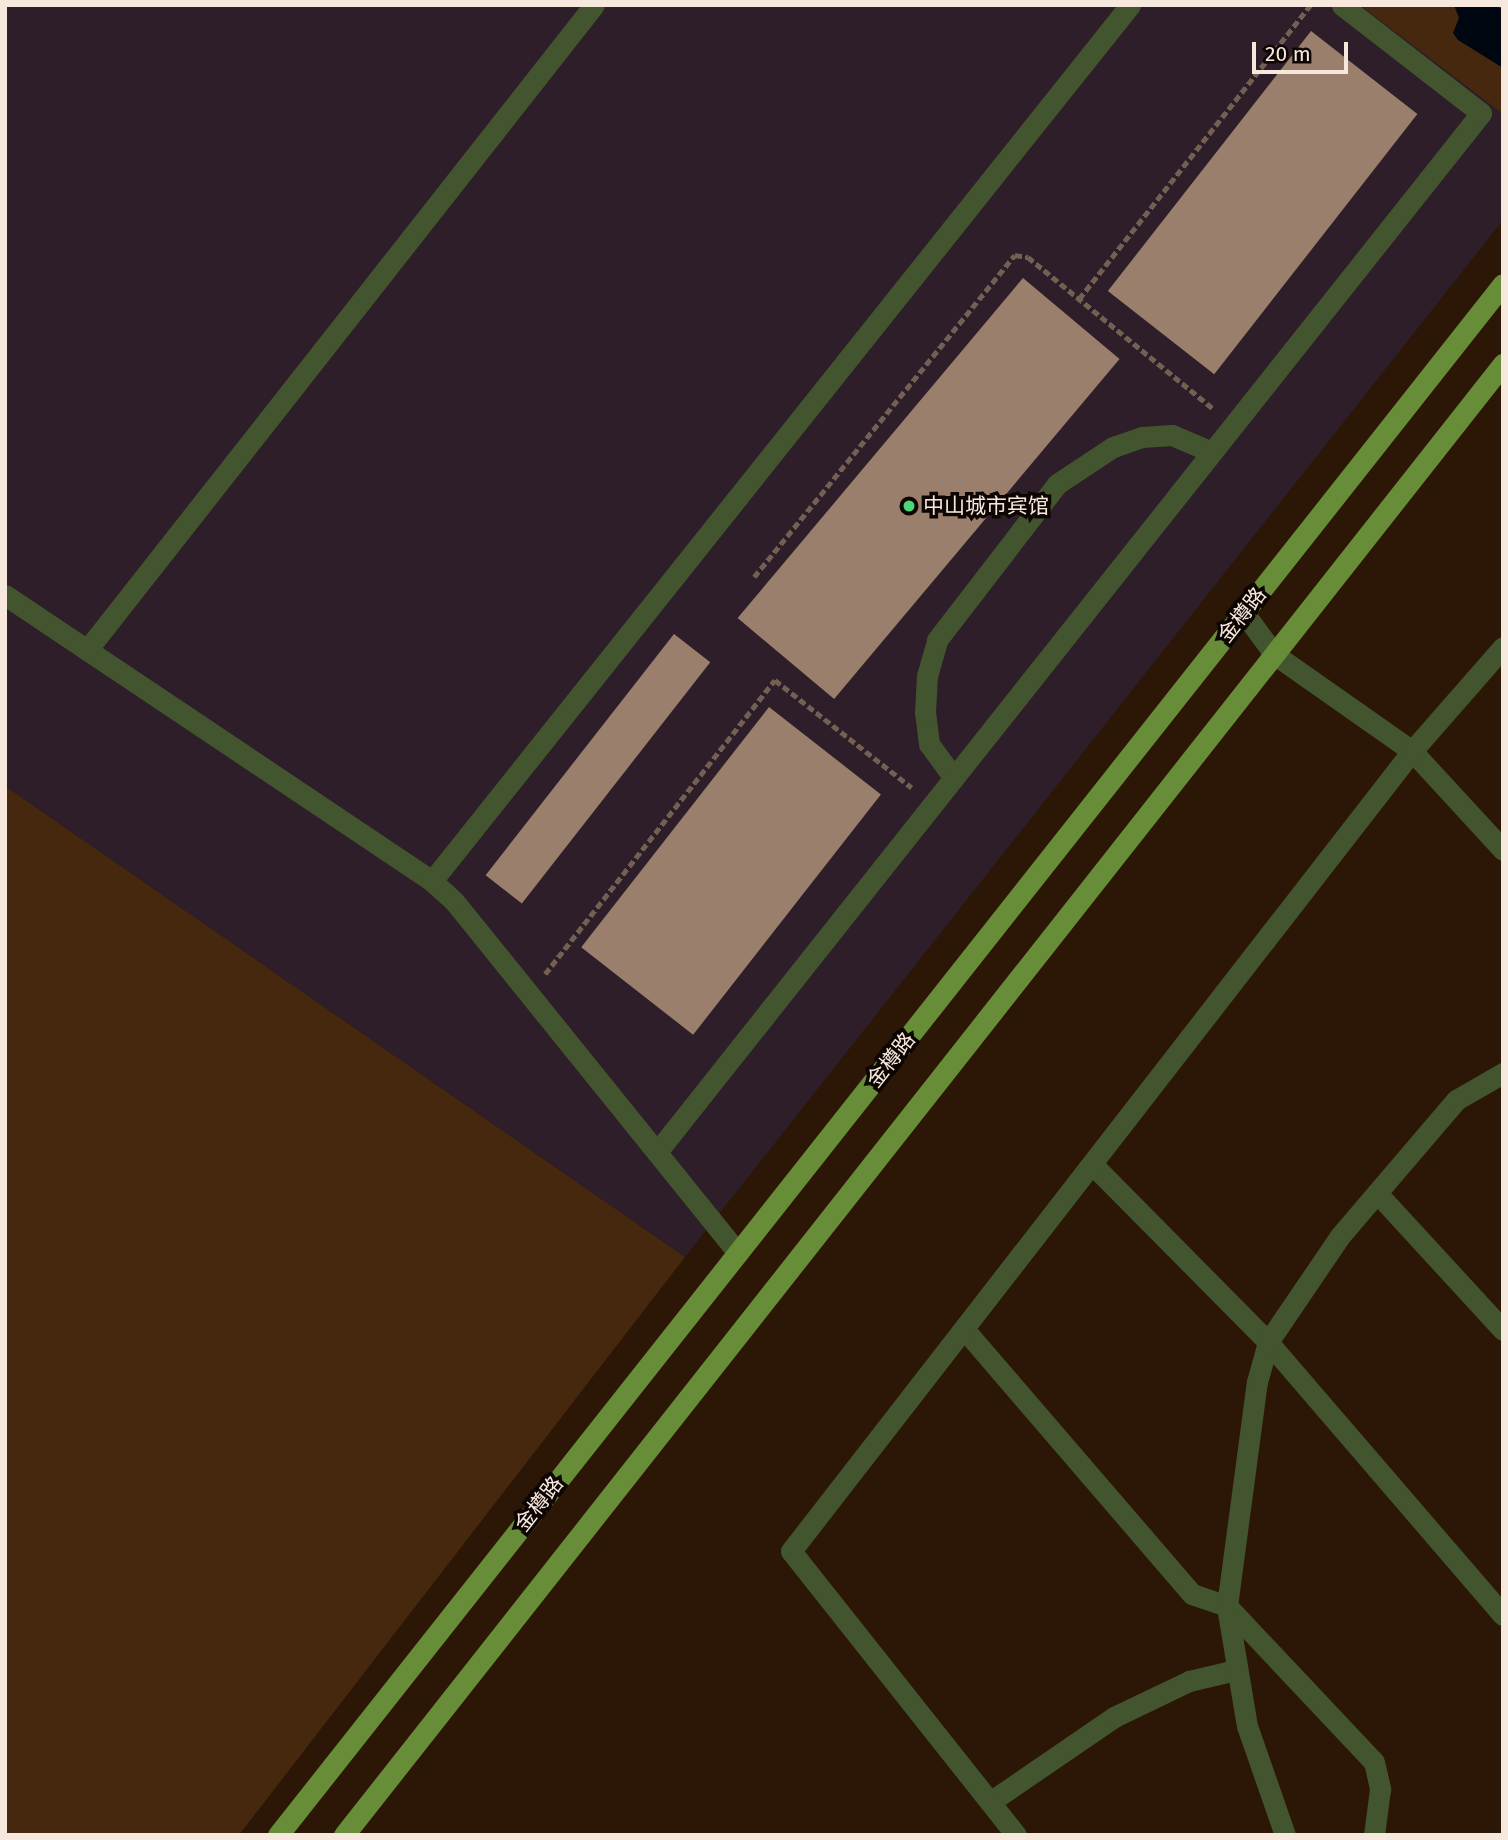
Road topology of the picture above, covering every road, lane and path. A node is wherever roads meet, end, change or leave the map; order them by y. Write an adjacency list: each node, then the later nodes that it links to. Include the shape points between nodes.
1 (594, 5): 14 (street)
2 (1130, 5): 20 (street)
3 (1310, 5): 6 (path)
4 (1342, 5): 8 (street, via 1481,113)
5 (1503, 284): 12 (main road, 金樽路)
6 (1079, 299): 8 (path); 10 (path, via 1028,257 1015,255)
7 (1503, 364): 15 (main road)
8 (1234, 425): 9 (street)
9 (1212, 452): 17 (street); 17 (street, via 1172,435 1142,436 1113,447 1057,484 937,640 927,676 925,713 929,744)
10 (754, 577)
11 (5, 595): 14 (street)
12 (1244, 613): 15 (street); 26 (main road, 金樽路)
13 (1503, 647): 16 (street)
14 (88, 650): 20 (street)
15 (1274, 654): 16 (street); 35 (main road)
16 (1412, 751): 19 (street); 24 (street)
17 (954, 778): 23 (street)
18 (922, 796): 21 (path, via 775,680)
19 (1503, 850)
20 (432, 881): 21 (street)
21 (529, 994): 23 (street)
22 (1502, 1074): 25 (street, via 1456,1100)
23 (657, 1152): 26 (street)
24 (1092, 1164): 27 (street); 29 (street)
25 (1377, 1193): 28 (street); 29 (street, via 1340,1236)
26 (738, 1253): 34 (main road, 金樽路)
27 (964, 1329): 30 (street, via 1192,1594); 33 (street, via 792,1551)
28 (1503, 1330)
29 (1268, 1342): 30 (street, via 1257,1382); 31 (street)
30 (1227, 1606): 32 (street); 38 (street, via 1374,1762 1380,1789)
31 (1503, 1615)
32 (1237, 1670): 33 (street, via 1189,1681 1114,1717); 37 (street, via 1247,1726)
33 (990, 1802): 36 (street)
34 (278, 1835)
35 (344, 1835)
36 (1016, 1835)
37 (1285, 1835)
38 (1374, 1835)

